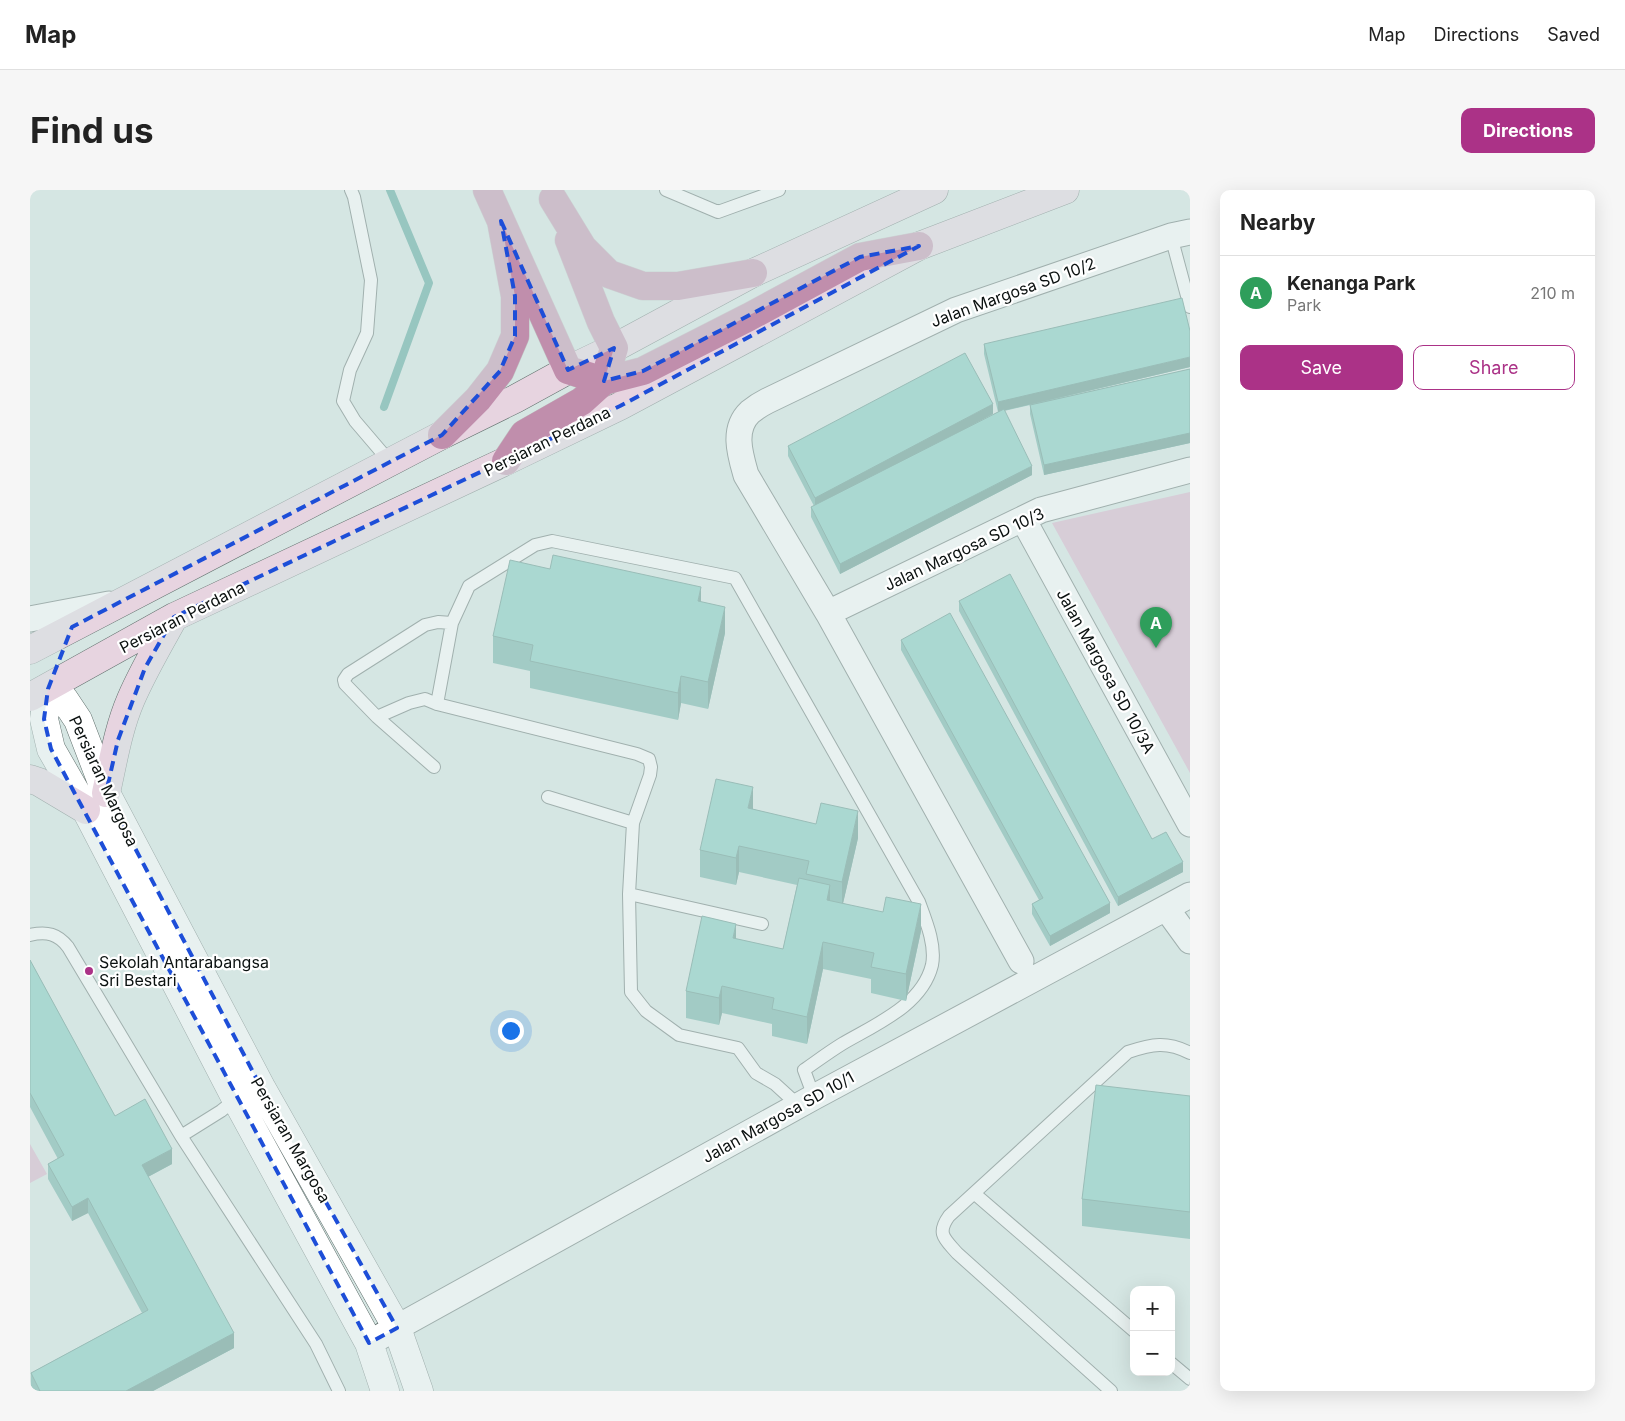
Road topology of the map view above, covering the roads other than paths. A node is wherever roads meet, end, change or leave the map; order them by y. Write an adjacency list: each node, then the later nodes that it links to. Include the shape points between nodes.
1 (351, 190): 18 (lane, via 372,280 367,333 350,370 343,401 355,421)
2 (487, 190): 8 (highway)
3 (666, 190): 4 (lane, via 718,212)
4 (779, 190)
5 (934, 190): 11 (main road)
6 (1065, 190): 10 (main road, Persiaran Perdana)
7 (551, 195): 11 (highway, via 583,248 609,274 644,286 678,286); 13 (highway)
8 (501, 221): 14 (highway); 16 (highway, via 515,296 514,336 500,370 478,400)
9 (1181, 234): 12 (lane); 22 (street, Jalan Margosa SD 10/2, via 956,310 750,412 740,427 739,451 746,475)
10 (919, 246): 15 (highway, via 860,257 643,371); 17 (main road, Persiaran Perdana, via 620,406)
11 (753, 273): 13 (main road)
12 (1190, 307)
13 (614, 348): 14 (main road); 15 (highway)
14 (568, 370): 15 (highway); 16 (main road)
15 (604, 381): 17 (highway, via 582,401 524,434)
16 (442, 435): 18 (main road)
17 (506, 461): 23 (main road, Persiaran Perdana)
18 (390, 462): 21 (main road)
19 (1190, 470): 20 (street, Jalan Margosa SD 10/3, via 1041,510)
20 (1023, 519): 22 (street, Jalan Margosa SD 10/3); 36 (street, Jalan Margosa SD 10/3A)
21 (120, 602): 24 (street); 26 (main road)
22 (828, 613): 43 (street)
23 (174, 617): 28 (main road, Persiaran Perdana); 34 (main road, via 130,701)
24 (30, 619)
25 (452, 623): 29 (lane); 30 (lane, via 425,625 348,674 345,684); 46 (lane, via 469,586 535,545 552,541 735,578 920,902 932,947 932,964 925,982 903,1007 804,1070)
26 (72, 627): 27 (main road); 28 (main road, via 57,660)
27 (30, 650)
28 (36, 689): 34 (street, Persiaran Margosa, via 51,749); 34 (street, Persiaran Margosa, via 64,699 78,720)
29 (437, 704): 30 (lane, via 425,699); 35 (lane, via 649,758 650,775)
30 (377, 718): 31 (lane)
31 (434, 766)
32 (30, 779): 34 (main road)
33 (548, 797): 35 (lane)
34 (96, 802): 45 (street, Persiaran Margosa); 50 (street, Persiaran Margosa)
35 (633, 823): 37 (lane)
36 (1190, 824)
37 (629, 894): 40 (lane); 46 (lane, via 631,992 646,1011 679,1035 738,1048 756,1073)
38 (1190, 895): 39 (street, Jalan Margosa SD 10/1)
39 (1166, 908): 42 (street); 46 (street, Jalan Margosa SD 10/1)
40 (762, 924)
41 (30, 935): 47 (lane, via 51,933 68,948)
42 (1190, 941)
43 (1021, 961)
44 (1190, 1053): 48 (lane, via 1169,1045 1149,1045 1128,1052)
45 (236, 1099): 47 (lane); 51 (street, Persiaran Margosa)
46 (806, 1101): 50 (street, Jalan Margosa SD 10/1)
47 (182, 1136): 54 (lane, via 316,1344)
48 (975, 1194): 49 (lane); 57 (lane, via 942,1225 942,1237)
49 (1130, 1327)
50 (397, 1328): 51 (street, Jalan Margosa SD 10/1); 56 (street, Persiaran Margosa)
51 (369, 1343): 55 (street, Persiaran Margosa)
52 (1175, 1366): 53 (lane)
53 (1190, 1379)
54 (339, 1391)
55 (385, 1391)
56 (419, 1391)
57 (1111, 1391)

